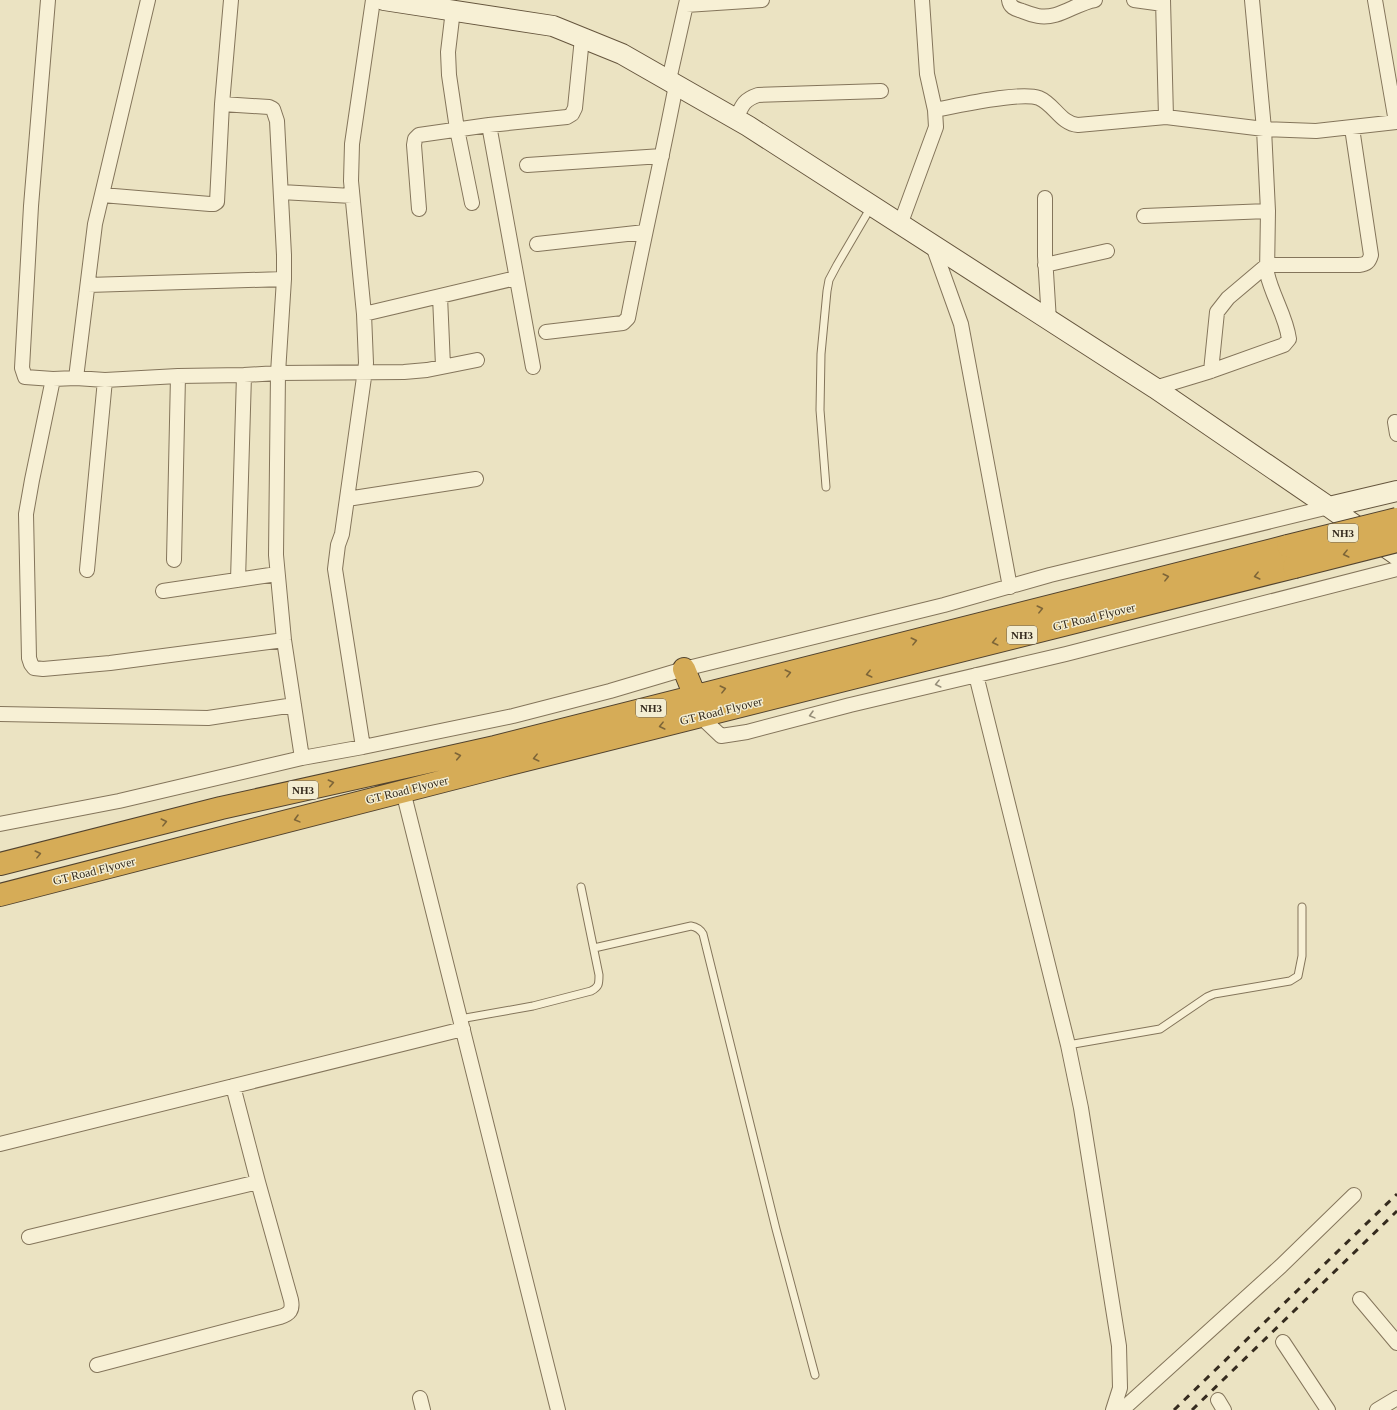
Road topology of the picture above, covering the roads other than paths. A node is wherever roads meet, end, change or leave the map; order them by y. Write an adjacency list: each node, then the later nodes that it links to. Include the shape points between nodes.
1 (48, 0): 62 (street, via 31,206 22,368 26,377)
2 (148, 0): 31 (street)
3 (231, 0): 19 (street)
4 (373, 0): 32 (street, via 352,144)
5 (384, 0): 15 (street)
6 (762, 0): 13 (street)
7 (922, 0): 20 (street, via 927,74)
8 (1009, 0): 9 (street, via 1014,9 1038,16 1056,14)
9 (1095, 0)
10 (1134, 0): 14 (street)
11 (1252, 0): 27 (street)
12 (1375, 0): 23 (street)
13 (687, 2): 17 (street)
14 (1163, 2): 21 (street)
15 (458, 7): 16 (street, via 553,26); 26 (street, via 448,52)
16 (582, 38): 17 (street, via 622,54); 24 (street, via 575,108 572,114 561,118)
17 (672, 83): 22 (street); 28 (street)
18 (881, 91): 22 (street, via 758,95 749,98 743,104)
19 (222, 104): 30 (street, via 273,109 277,121); 31 (street, via 217,202 210,204)
20 (935, 110): 21 (street, via 1008,97 1033,96 1048,102 1073,125); 39 (street, via 934,134)
21 (1166, 117): 27 (street)
22 (736, 119): 35 (street)
23 (1397, 122): 25 (street)
24 (489, 125): 26 (street); 46 (street)
25 (1352, 128): 27 (street, via 1316,131); 45 (street, via 1370,261 1360,265)
26 (457, 129): 34 (street); 36 (street, via 419,135 415,138)
27 (1264, 129): 37 (street)
28 (662, 156): 29 (street); 40 (street)
29 (526, 165)
30 (281, 192): 32 (street); 47 (street)
31 (102, 195): 48 (street, via 95,224)
32 (352, 196): 50 (street)
33 (1045, 198): 44 (street)
34 (472, 203)
35 (872, 206): 39 (street); 66 (lane, via 837,265 827,290 821,354 820,410)
36 (419, 209)
37 (1268, 211): 38 (street); 45 (street)
38 (1144, 216)
39 (900, 225): 42 (street)
40 (645, 232): 41 (street); 52 (street, via 626,322)
41 (537, 244)
42 (933, 246): 51 (street); 79 (street, via 961,324)
43 (1106, 251): 44 (street)
44 (1045, 265): 51 (street)
45 (1267, 265): 56 (street, via 1228,298 1217,312); 56 (street, via 1269,281 1289,339 1284,345)
46 (516, 278): 49 (street); 55 (street)
47 (284, 279): 48 (street); 58 (street)
48 (88, 285): 61 (street)
49 (440, 296): 50 (street); 54 (street)
50 (364, 314): 57 (street)
51 (1049, 321): 64 (street)
52 (546, 332)
53 (476, 360): 54 (street)
54 (443, 366): 57 (street, via 404,372)
55 (533, 367)
56 (1211, 371): 64 (street)
57 (366, 372): 58 (street); 68 (street)
58 (278, 373): 59 (street); 77 (street)
59 (244, 375): 60 (street); 78 (street)
60 (178, 376): 63 (street); 74 (street)
61 (76, 378): 62 (street); 63 (street)
62 (53, 379): 81 (street, via 26,514 30,658 34,668 110,663)
63 (104, 380): 76 (street)
64 (1155, 388): 69 (street)
65 (476, 479): 68 (street)
66 (826, 487)
67 (1397, 491): 69 (street)
68 (347, 499): 87 (street, via 335,569)
69 (1329, 507): 72 (street); 79 (street)
70 (1397, 519): 73 (highway, GT Road Flyover / NH3, bridge)
71 (1397, 541): 73 (highway, GT Road Flyover / NH3, one-way to 73, bridge)
72 (1397, 556)
73 (1291, 557): 85 (highway, GT Road Flyover / NH3)
74 (174, 560)
75 (1397, 569): 83 (street)
76 (87, 570)
77 (277, 574): 78 (street); 81 (street)
78 (238, 580): 80 (street)
79 (1010, 587): 82 (street)
80 (163, 592)
81 (284, 640): 84 (street)
82 (684, 669): 85 (highway); 87 (street, via 513,716)
83 (976, 675): 85 (street, one-way to 85, via 747,732 721,736); 97 (street)
84 (294, 704): 86 (street, via 208,718); 88 (street)
85 (697, 706): 89 (highway, GT Road Flyover / NH3, one-way to 89); 91 (highway, GT Road Flyover / NH3, one-way to 85, via 221,808 495,747)
86 (0, 714)
87 (363, 747): 88 (street)
88 (302, 758): 90 (street, via 120,801)
89 (403, 792): 93 (highway, GT Road Flyover / NH3, one-way to 93); 96 (street)
90 (0, 824)
91 (0, 864)
92 (581, 887): 95 (lane)
93 (0, 895)
94 (1302, 907): 97 (lane, via 1302,956 1297,978 1214,994 1160,1029 1150,1032)
95 (594, 948): 96 (lane, via 600,983 591,991); 107 (lane, via 691,926 704,934 778,1236)
96 (462, 1024): 98 (street); 109 (street)
97 (1068, 1045): 110 (street, via 1082,1108 1119,1346 1120,1388)
98 (233, 1086): 99 (street); 100 (street)
99 (0, 1144)
100 (258, 1182): 102 (street); 106 (street, via 291,1300 289,1313)
101 (1354, 1195): 111 (street, via 1281,1266)
102 (30, 1238)
103 (1360, 1299): 105 (street)
104 (1283, 1342): 112 (street)
105 (1397, 1343)
106 (97, 1365)
107 (815, 1374)
108 (1397, 1398): 113 (street)
109 (558, 1410)
110 (1113, 1410)
111 (1122, 1410)
112 (1328, 1410)
113 (1377, 1410)

